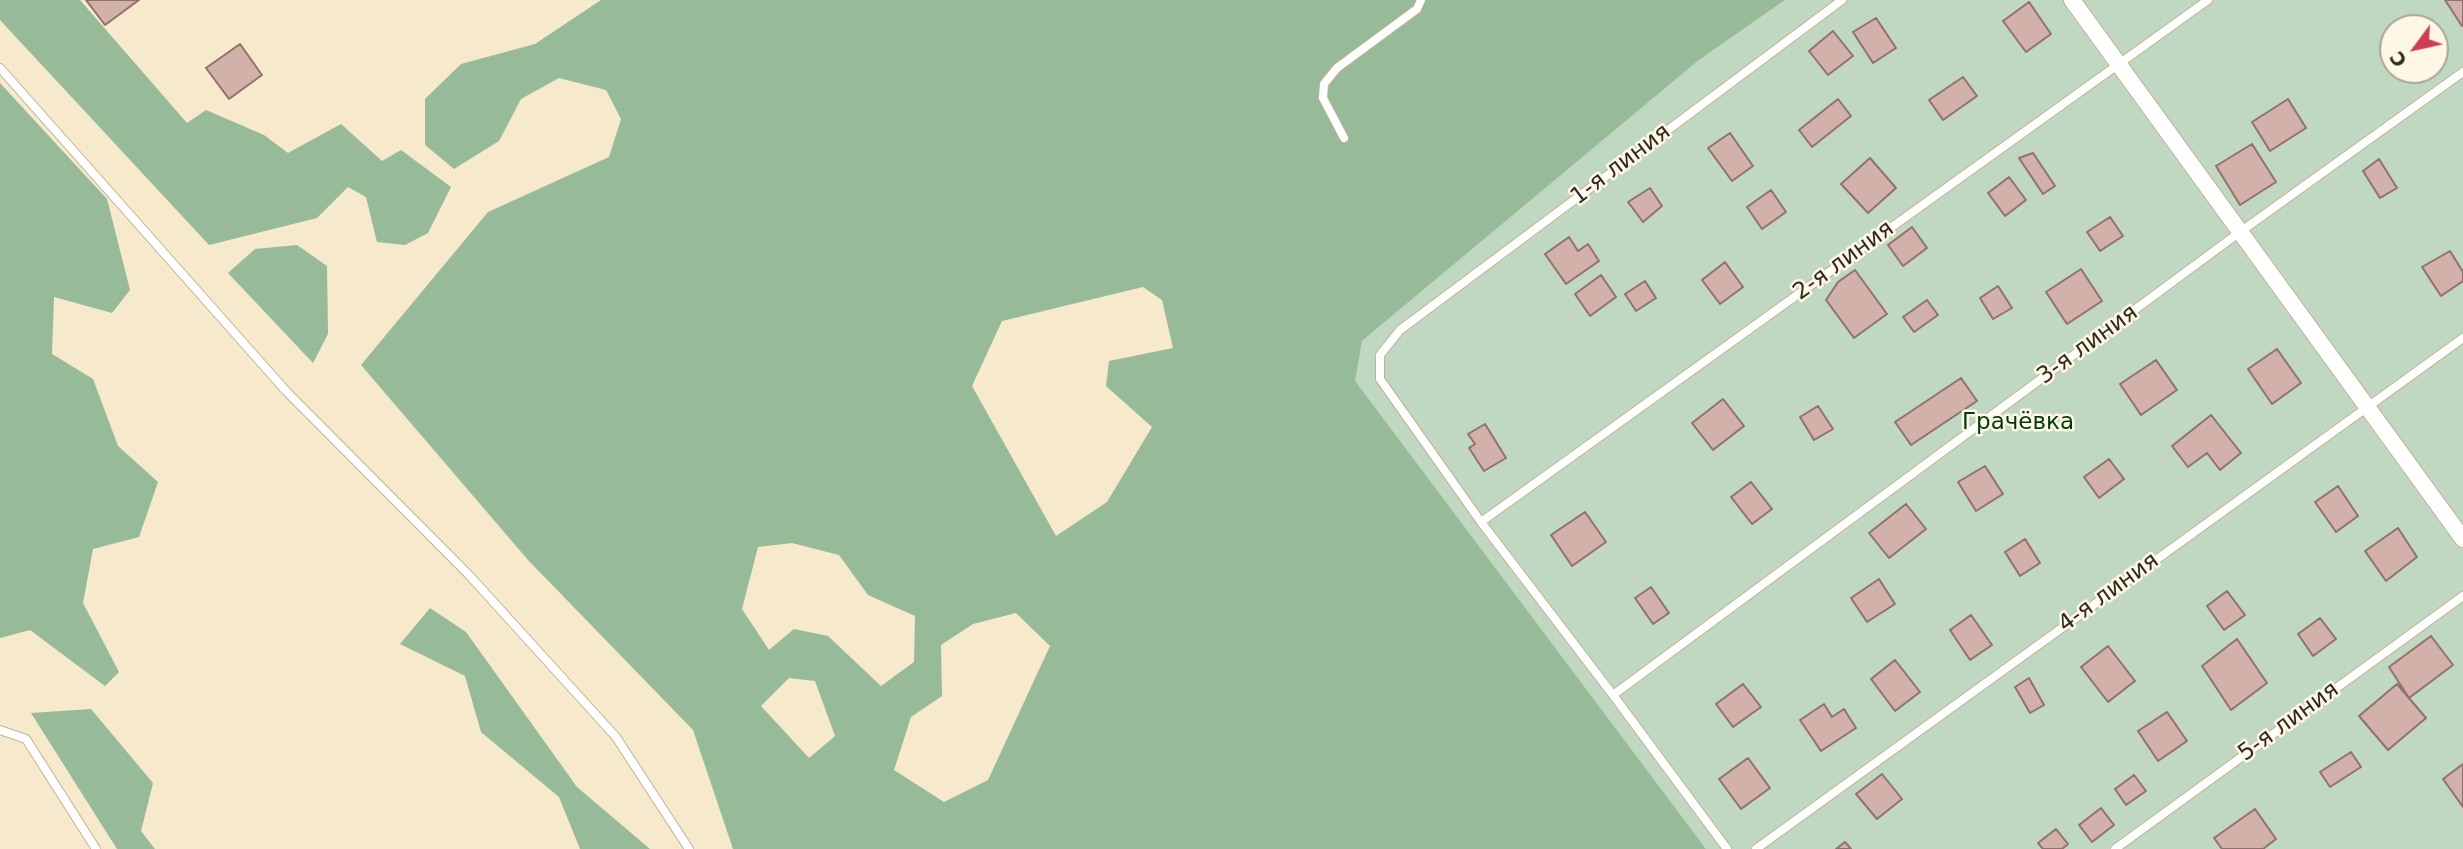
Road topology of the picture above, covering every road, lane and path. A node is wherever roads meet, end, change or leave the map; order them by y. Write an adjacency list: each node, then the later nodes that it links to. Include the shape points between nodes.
1 (1421, 0): 8 (lane, via 1417,9 1337,68 1324,84 1322,98)
2 (1842, 0): 12 (lane, 1-я линия, via 1400,330 1380,355 1380,379)
3 (2071, 0): 5 (street)
4 (2208, 0): 5 (lane, 2-я линия)
5 (2119, 64): 9 (street); 12 (lane, 2-я линия)
6 (0, 68): 18 (lane, via 286,391 469,575 616,737)
7 (2463, 72): 9 (lane, 3-я линия)
8 (1344, 138)
9 (2240, 232): 11 (street); 15 (lane, 3-я линия)
10 (2463, 338): 11 (lane, 4-я линия)
11 (2368, 406): 13 (street); 20 (lane, 4-я линия)
12 (1481, 522): 15 (lane, 1-я линия)
13 (2463, 539)
14 (2463, 596): 21 (lane, 5-я линия)
15 (1614, 695): 19 (lane, 1-я линия)
16 (0, 730): 17 (lane, via 26,739)
17 (96, 849)
18 (689, 849)
19 (1727, 849)
20 (1756, 849)
21 (2115, 849)

